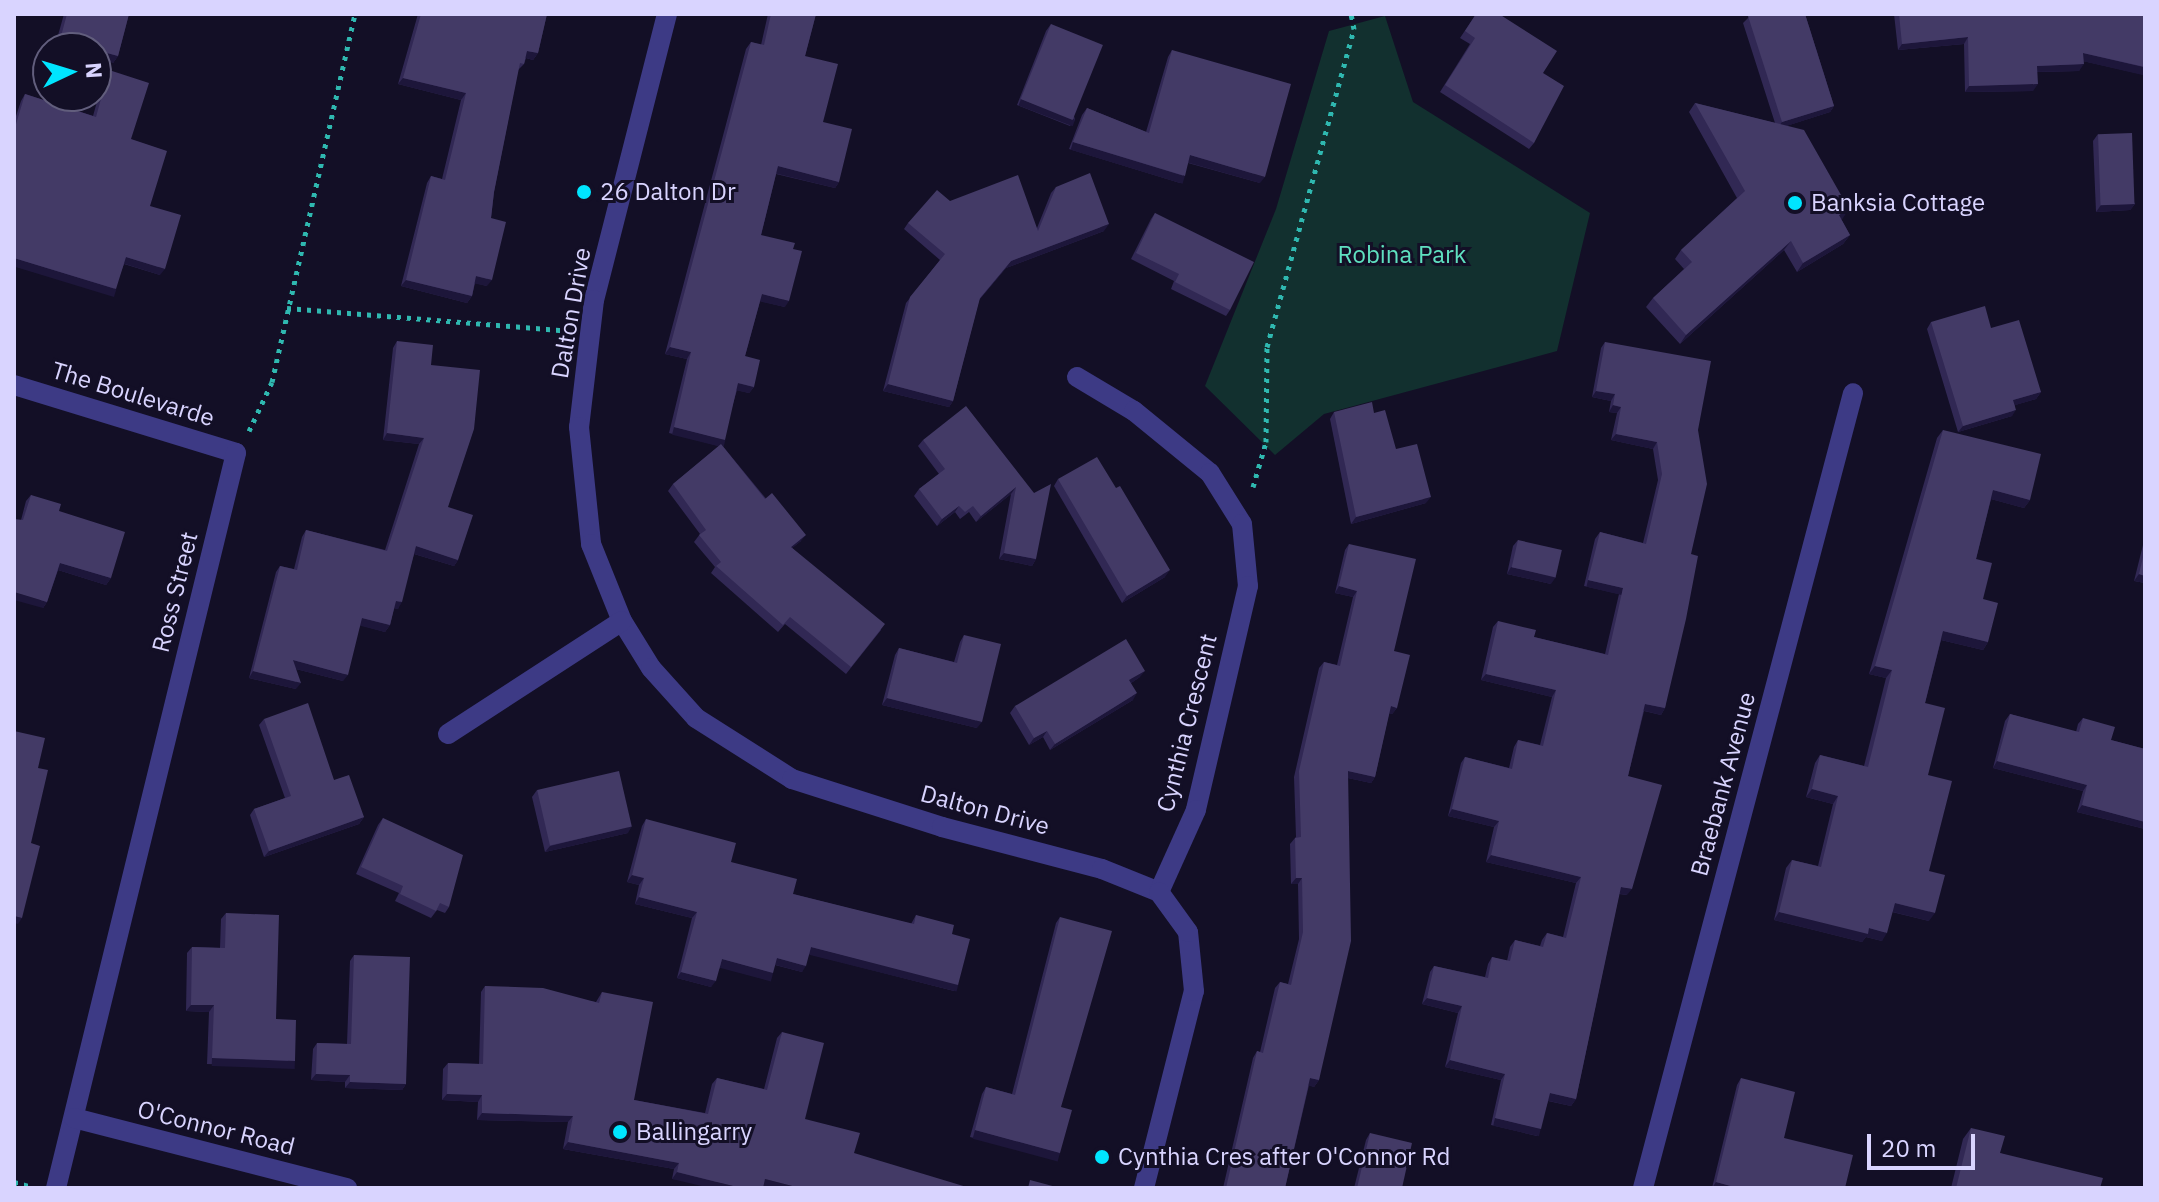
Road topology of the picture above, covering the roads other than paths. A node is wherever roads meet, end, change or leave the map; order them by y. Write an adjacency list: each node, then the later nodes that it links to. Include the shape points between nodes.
1 (667, 14): 6 (street, Dalton Drive, via 594,300 579,427 591,544)
2 (1077, 377): 8 (street, Cynthia Crescent, via 1134,411 1210,473 1242,524 1248,586 1196,810)
3 (14, 385): 5 (street, The Boulevarde)
4 (1853, 393): 13 (street, Braebank Avenue)
5 (236, 453): 9 (street, Ross Street)
6 (622, 621): 7 (street); 8 (street, Dalton Drive, via 651,668 696,718 792,779 942,827 1102,869)
7 (448, 734)
8 (1159, 892): 12 (street, via 1188,932 1194,991)
9 (74, 1118): 10 (street, Ross Street); 11 (street, O'Connor Road)
10 (56, 1188)
11 (347, 1188)
12 (1144, 1188)
13 (1643, 1188)

